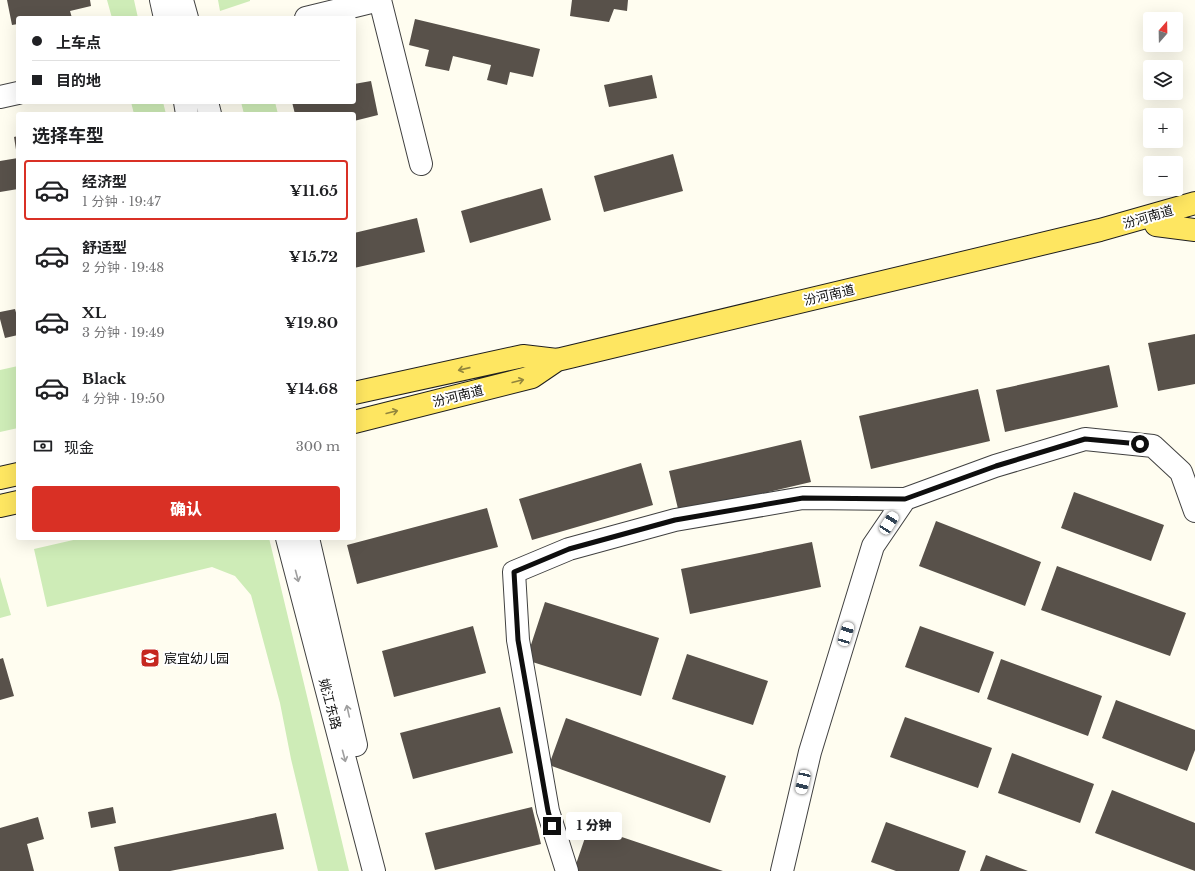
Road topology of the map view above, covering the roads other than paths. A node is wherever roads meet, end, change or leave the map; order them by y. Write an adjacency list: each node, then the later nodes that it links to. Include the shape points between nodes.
1 (161, 0): 4 (street)
2 (182, 0): 5 (street)
3 (379, 0): 6 (street); 9 (street)
4 (165, 16)
5 (186, 16)
6 (314, 16)
7 (16, 93): 8 (street)
8 (0, 97)
9 (421, 164)
10 (1195, 203): 13 (main road, 汾河南道)
11 (1195, 219): 12 (main road, 汾河南道)
12 (1156, 225): 13 (main road, 汾河南道); 14 (main road)
13 (1100, 230): 15 (main road, 汾河南道)
14 (1195, 230)
15 (558, 360): 16 (main road, 汾河南道, one-way to 16, via 523,356); 17 (main road, 汾河南道, one-way to 15, via 532,377)
16 (356, 394)
17 (356, 421)
18 (16, 474): 19 (main road)
19 (0, 478)
20 (905, 499): 23 (street, via 996,466 1085,439 1153,446 1181,472); 28 (street, via 803,498 675,520 569,549 514,572 518,640 546,803); 29 (street, via 873,546 810,752)
21 (16, 502): 22 (main road)
22 (0, 506)
23 (1195, 511)
24 (288, 540): 26 (street, 姚江东路, one-way to 26)
25 (308, 540): 27 (street, 姚江东路, one-way to 25)
26 (374, 871)
27 (386, 871)
28 (567, 871)
29 (782, 871)

